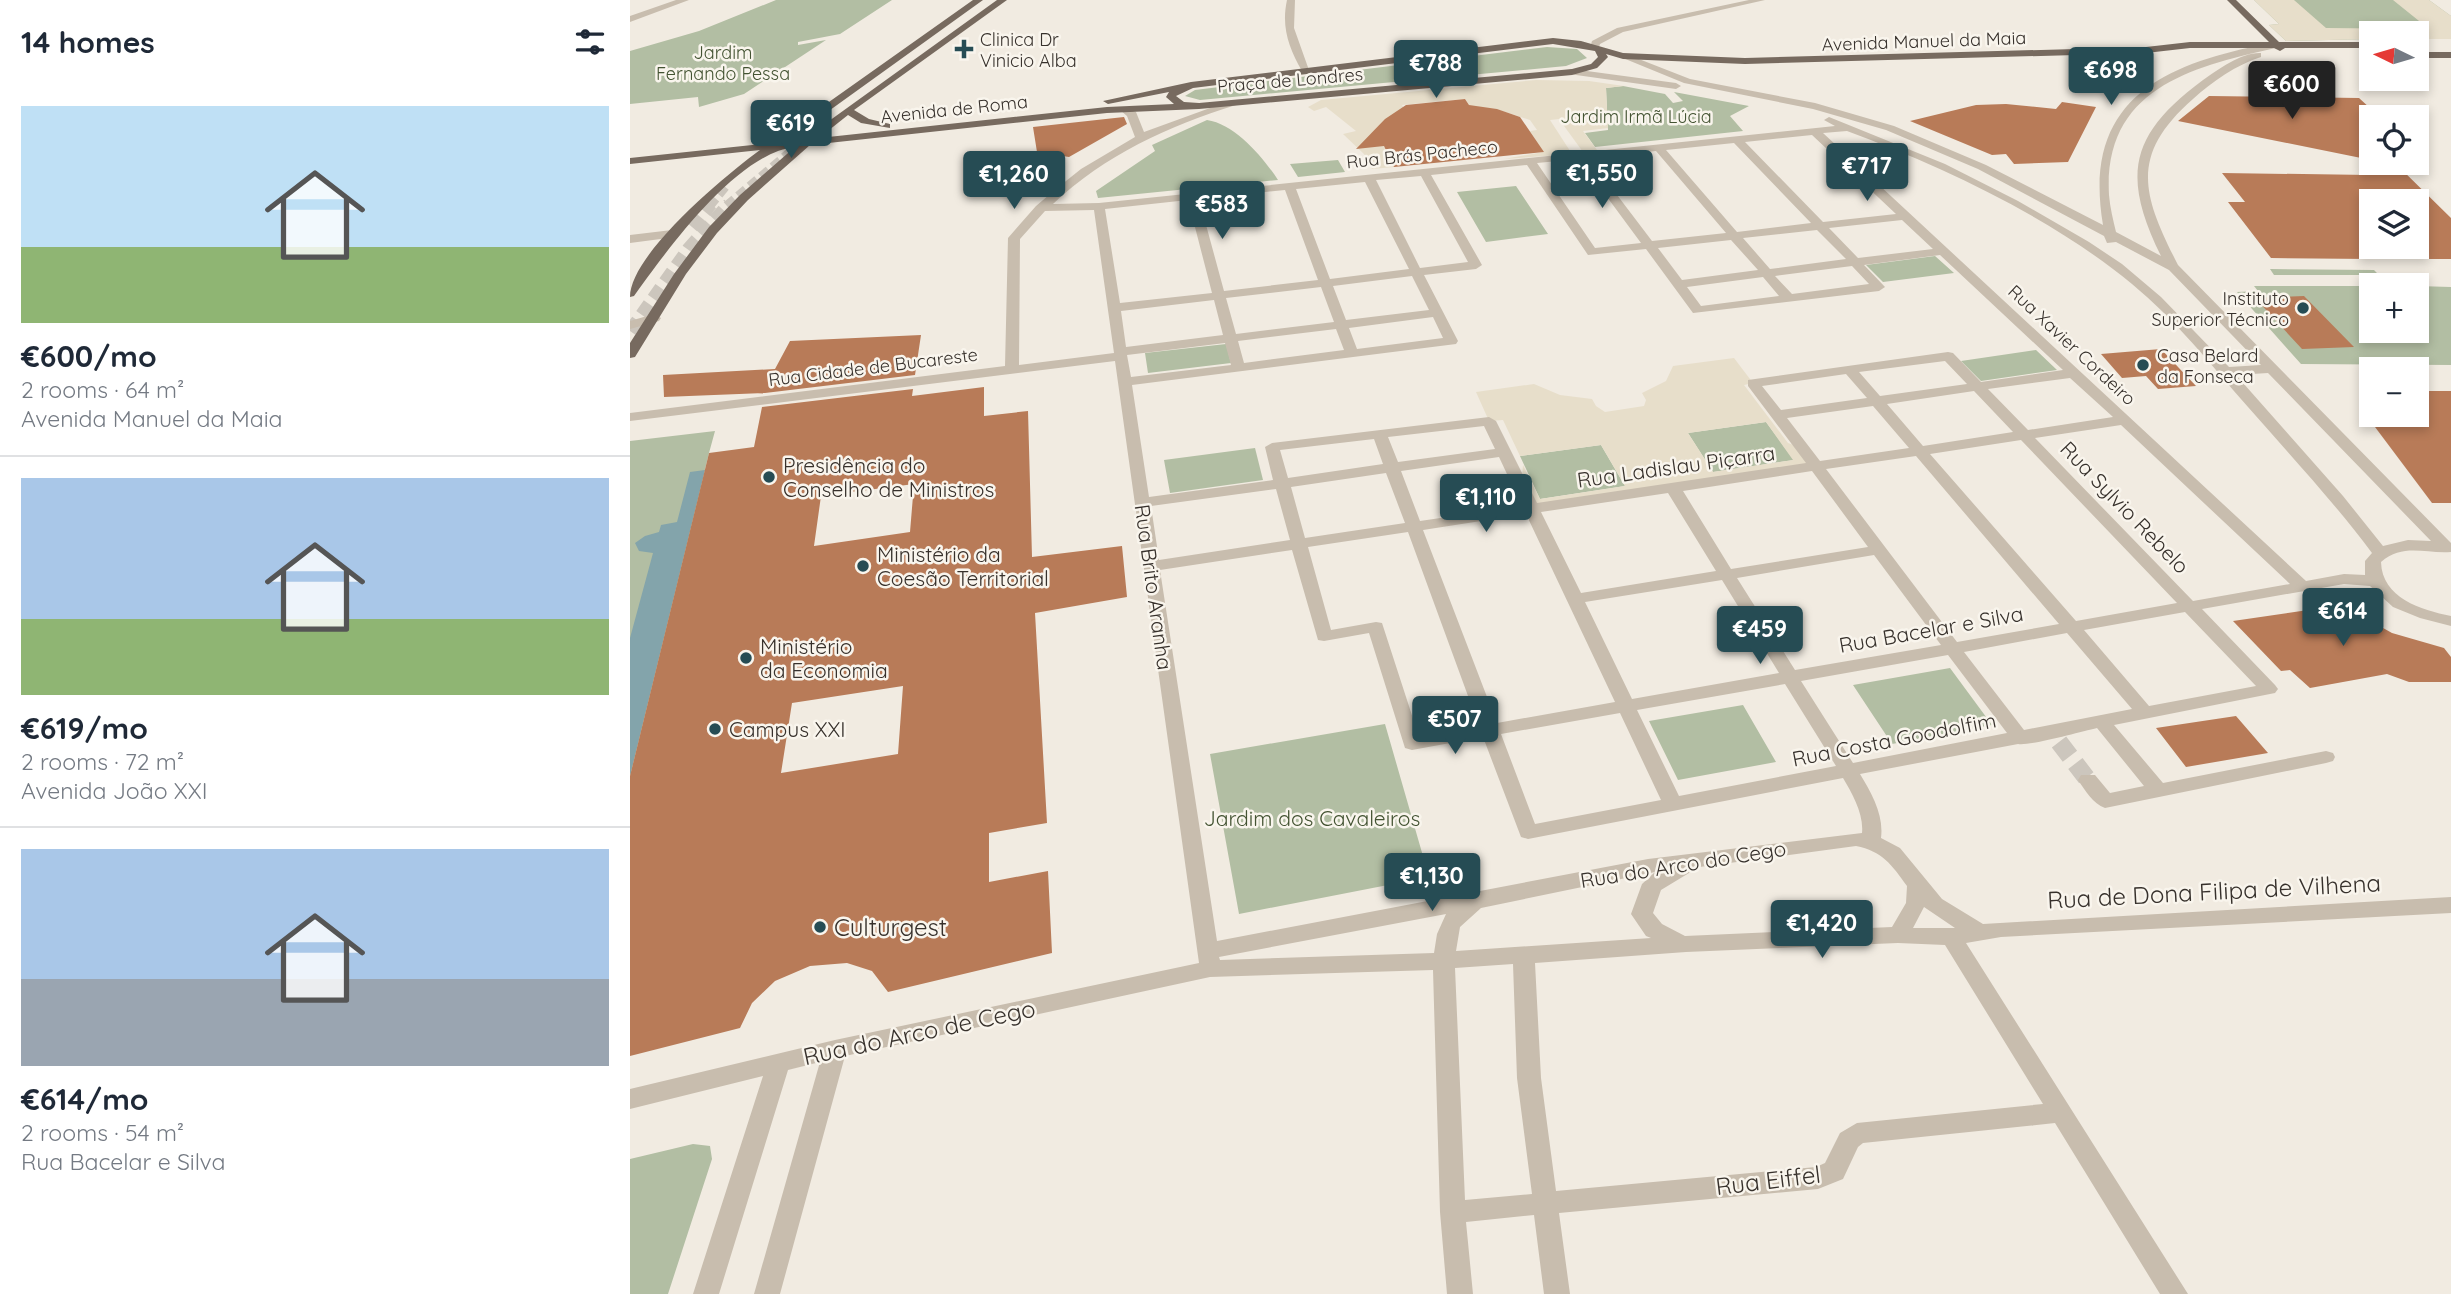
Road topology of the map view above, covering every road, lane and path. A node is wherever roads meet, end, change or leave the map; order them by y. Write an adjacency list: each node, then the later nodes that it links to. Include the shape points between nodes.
1 (685, 0): 7 (street)
2 (979, 0): 35 (main road)
3 (1003, 0): 31 (main road)
4 (1291, 0): 23 (street, via 1288,24 1293,46)
5 (1761, 0): 12 (street, via 1620,30 1595,43)
6 (2231, 0): 8 (main road)
7 (630, 19)
8 (2277, 45): 9 (main road, Avenida Manuel da Maia); 13 (main road, Avenida Manuel da Maia); 14 (street); 16 (main road)
9 (2359, 45)
10 (2429, 45): 11 (main road)
11 (2451, 46)
12 (1598, 50): 20 (main road, Avenida Manuel da Maia); 23 (main road, Praça de Londres, via 1572,42 1544,42); 25 (main road, Praça de Londres, via 1603,57 1599,64)
13 (2146, 50): 14 (main road, Avenida Manuel da Maia); 21 (main road, Avenida Manuel da Maia)
14 (2231, 51): 15 (main road, Avenida Manuel da Maia); 24 (street)
15 (2265, 52): 16 (main road, Avenida Manuel da Maia); 26 (street)
16 (2285, 53): 17 (main road, Avenida Manuel da Maia)
17 (2359, 55)
18 (2429, 55): 19 (main road)
19 (2451, 55)
20 (1623, 56): 21 (main road, Avenida Manuel da Maia); 22 (street)
21 (1745, 61): 22 (main road, Avenida Manuel da Maia)
22 (1650, 67): 25 (main road, Avenida Manuel da Maia); 54 (street, via 1693,83 1815,106 1877,124 1982,167)
23 (1307, 71): 27 (main road, Praça de Londres)
24 (2187, 71): 26 (street); 54 (street, via 2155,86 2117,124 2101,173)
25 (1572, 72): 28 (main road, Praça de Londres); 33 (street, via 1764,102)
26 (2214, 77): 62 (street, via 2171,110 2145,147 2140,165 2147,213)
27 (1191, 85): 29 (main road, Praça de Londres, via 1175,91 1171,99); 32 (main road, Avenida de Roma, via 1105,102)
28 (1232, 103): 29 (main road, Praça de Londres); 37 (street)
29 (1199, 106): 30 (main road, Avenida de Roma)
30 (1125, 110): 36 (main road, Avenida de Roma); 37 (street, via 1132,114)
31 (848, 111): 32 (main road); 36 (main road)
32 (886, 126): 36 (main road, Avenida de Roma)
33 (1849, 127): 34 (street, Rua Brás Pacheco); 61 (street, via 1990,192)
34 (1814, 131): 38 (street, Rua Brás Pacheco); 51 (street, Rua Xavier Cordeiro)
35 (784, 137): 36 (main road, Avenida de Roma); 39 (main road); 41 (main road, Avenida de Roma)
36 (814, 138): 39 (main road, Avenida de Roma); 53 (main road, via 768,175)
37 (1141, 138): 50 (street, via 1085,172)
38 (1736, 139): 40 (street, Rua Brás Pacheco); 52 (street)
39 (769, 147): 43 (main road, Avenida de Roma); 55 (main road, via 731,176)
40 (1658, 147): 42 (street, Rua Brás Pacheco); 56 (street)
41 (630, 153)
42 (1581, 155): 44 (street, Rua Brás Pacheco); 58 (street)
43 (630, 161)
44 (1530, 161): 45 (street, Rua Brás Pacheco); 58 (street, via 1592,252)
45 (1424, 172): 46 (street, Rua Brás Pacheco); 63 (street, via 1476,265)
46 (1369, 178): 47 (street, Rua Brás Pacheco); 63 (street)
47 (1289, 186): 48 (street, Rua Brás Pacheco); 65 (street)
48 (1193, 196): 49 (street, Rua Brás Pacheco); 68 (street)
49 (1099, 206): 50 (street, Rua Brás Pacheco); 70 (street, Rua Brito Aranha)
50 (1040, 208): 81 (street, via 1014,237)
51 (1905, 216): 52 (street); 59 (street, Rua Xavier Cordeiro)
52 (1820, 226): 56 (street); 60 (street)
53 (710, 233): 55 (main road); 72 (main road)
54 (2109, 233): 61 (street); 62 (street)
55 (672, 234): 57 (street); 67 (main road)
56 (1734, 236): 58 (street); 64 (street)
57 (630, 239)
58 (1649, 246): 66 (street)
59 (1943, 251): 60 (street); 84 (street, Rua Xavier Cordeiro)
60 (1855, 262): 64 (street); 69 (street, via 1879,287)
61 (2118, 267): 83 (street)
62 (2173, 267): 80 (street)
63 (1418, 272): 65 (street); 71 (street)
64 (1766, 273): 66 (street); 69 (street)
65 (1326, 283): 68 (street); 74 (street)
66 (1678, 284): 69 (street, via 1698,310)
67 (630, 293)
68 (1219, 295): 70 (street); 75 (street)
69 (1787, 298)
70 (1114, 308): 78 (street, Rua Brito Aranha)
71 (1437, 313): 74 (street, Rua Cidade de Bucareste); 76 (street, via 1451,341)
72 (654, 318): 73 (street); 77 (main road)
73 (630, 325)
74 (1341, 325): 75 (street, Rua Cidade de Bucareste); 76 (street)
75 (1231, 339): 78 (street, Rua Cidade de Bucareste); 79 (street)
76 (1352, 353): 79 (street)
77 (630, 354)
78 (1121, 354): 81 (street, Rua Cidade de Bucareste); 85 (street, Rua Brito Aranha)
79 (1238, 367): 85 (street)
80 (2273, 368): 83 (street); 103 (street)
81 (1012, 369): 89 (street, Rua Cidade de Bucareste)
82 (1850, 370): 86 (street, Rua Sylvio Rebelo, via 1948,356); 87 (street); 88 (street, via 1753,383)
83 (2224, 372): 105 (street)
84 (2073, 373): 86 (street); 90 (street, Rua Xavier Cordeiro)
85 (1125, 382): 99 (street, Rua Brito Aranha)
86 (1976, 386): 87 (street); 92 (street, Rua Sylvio Rebelo)
87 (1877, 400): 88 (street); 93 (street)
88 (1776, 415): 95 (street)
89 (630, 416)
90 (2125, 421): 92 (street, Rua Ladislau Piçarra); 109 (street, Rua Xavier Cordeiro)
91 (1379, 433): 94 (street, via 1489,421); 96 (street); 97 (street, via 1272,447)
92 (2024, 435): 93 (street, Rua Ladislau Piçarra); 111 (street, Rua Sylvio Rebelo)
93 (1920, 451): 95 (street, Rua Ladislau Piçarra); 113 (street)
94 (1504, 452): 96 (street); 100 (street)
95 (1816, 467): 98 (street, Rua Ladislau Piçarra); 104 (street)
96 (1392, 468): 97 (street); 101 (street)
97 (1282, 483): 99 (street); 102 (street)
98 (1673, 488): 100 (street, Rua Ladislau Piçarra); 107 (street)
99 (1142, 503): 106 (street, Rua Brito Aranha)
100 (1532, 509): 101 (street, Rua Ladislau Piçarra); 110 (street)
101 (1414, 527): 102 (street, Rua Ladislau Piçarra); 120 (street)
102 (1298, 544): 106 (street, Rua Ladislau Piçarra); 120 (street, Rua Bacelar e Silva, via 1324,636 1376,627 1412,744)
103 (2449, 549): 105 (street, via 2408,544)
104 (1878, 550): 107 (street); 114 (street)
105 (2380, 553): 108 (street, via 2371,570)
106 (1151, 566): 138 (street, Rua Brito Aranha)
107 (1726, 574): 110 (street); 115 (street)
108 (2376, 581): 109 (street, Rua Bacelar e Silva, via 2344,579); 112 (street, via 2400,603)
109 (2303, 587): 111 (street, Rua Bacelar e Silva)
110 (1574, 599): 117 (street)
111 (2190, 607): 113 (street, Rua Bacelar e Silva); 116 (street, Rua Sylvio Rebelo)
112 (2451, 621)
113 (2072, 627): 114 (street, Rua Bacelar e Silva); 118 (street)
114 (1953, 648): 115 (street, Rua Bacelar e Silva); 121 (street)
115 (1791, 677): 117 (street, Rua Bacelar e Silva); 124 (street)
116 (2269, 690): 118 (street, Rua Costa Goodolfim)
117 (1626, 706): 120 (street, Rua Bacelar e Silva); 127 (street)
118 (2146, 714): 119 (street, Rua Costa Goodolfim)
119 (2102, 722): 121 (street, Rua Costa Goodolfim); 126 (street)
120 (1490, 730): 127 (street, Rua Costa Goodolfim, via 1528,832)
121 (2020, 738): 122 (street); 124 (street, Rua Costa Goodolfim)
122 (2059, 742)
123 (2326, 757): 126 (street)
124 (1848, 771): 127 (street, Rua Costa Goodolfim); 128 (street, via 1870,811)
125 (2088, 780): 126 (street, via 2105,801)
126 (2158, 790)
127 (1673, 804)
128 (1871, 841): 129 (street, Rua do Arco do Cego, via 1846,839); 130 (street, via 1891,850)
129 (1695, 862): 131 (street, Rua do Arco do Cego, via 1648,866); 136 (street, via 1660,878 1645,893 1642,914 1654,930)
130 (1917, 884): 133 (street, via 1941,909); 134 (street, via 1916,903)
131 (1477, 901): 138 (street, Rua do Arco do Cego); 139 (street, via 1455,915 1447,929)
132 (2451, 905): 133 (street, Rua de Dona Filipa de Vilhena)
133 (1979, 931): 135 (street, Rua de Dona Filipa de Vilhena)
134 (1898, 935): 135 (street, Rua de Dona Filipa de Vilhena); 136 (street)
135 (1951, 937): 143 (street)
136 (1686, 944): 137 (street)
137 (1524, 956): 139 (street); 144 (street, via 1529,1078)
138 (1208, 960): 139 (street); 140 (street, Rua do Arco de Cego)
139 (1444, 960): 145 (street)
140 (835, 1049): 141 (street, Rua do Arco de Cego); 147 (street)
141 (779, 1063): 142 (street, Rua do Arco de Cego); 146 (street)
142 (630, 1099)
143 (2060, 1112): 144 (street, Rua Eiffel, via 1857,1133 1834,1171 1818,1178); 150 (street)
144 (1545, 1202): 145 (street, Rua Eiffel); 149 (street)
145 (1453, 1212): 148 (street)
146 (706, 1294)
147 (767, 1294)
148 (1460, 1294)
149 (1557, 1294)
150 (2175, 1294)

